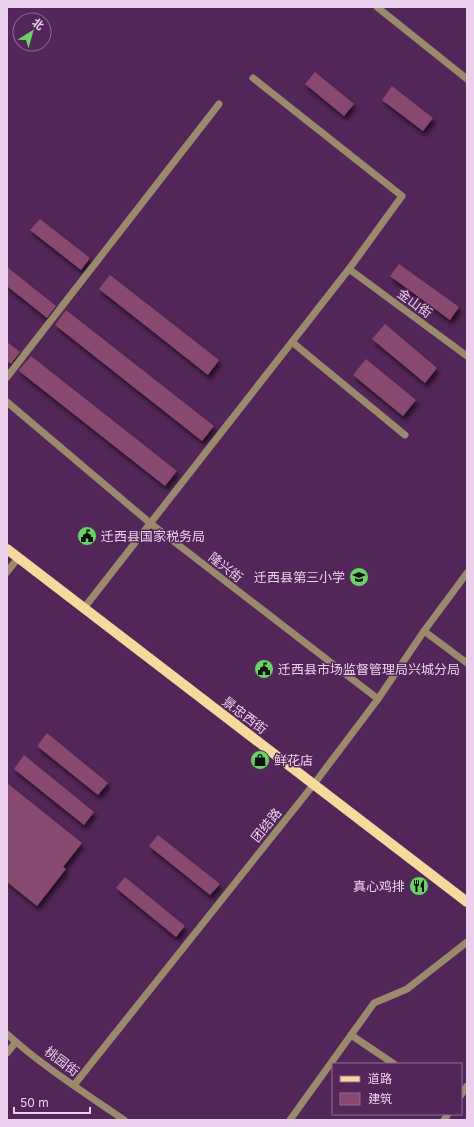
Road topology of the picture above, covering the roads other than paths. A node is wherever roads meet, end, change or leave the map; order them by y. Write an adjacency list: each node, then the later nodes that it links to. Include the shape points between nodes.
1 (377, 7): 3 (street)
2 (253, 78): 5 (street, via 402,196)
3 (467, 79)
4 (219, 104): 8 (street)
5 (349, 269): 6 (street); 7 (street, 金山街)
6 (292, 342): 10 (street); 11 (street)
7 (467, 356)
8 (7, 377)
9 (7, 402): 11 (street, 隆兴街)
10 (406, 435)
11 (150, 523): 16 (street); 19 (street, 隆兴街)
12 (7, 549): 13 (main road, 景忠西街)
13 (18, 558): 14 (street); 16 (main road, 景忠西街)
14 (7, 572)
15 (467, 573): 17 (street, 团结路)
16 (84, 608): 20 (main road, 景忠西街)
17 (424, 631): 18 (street); 19 (street, 团结路)
18 (467, 663)
19 (378, 699): 20 (street, 团结路)
20 (314, 784): 21 (main road, 景忠西街); 28 (street, 团结路)
21 (467, 902)
22 (467, 942): 24 (street, via 407,989 374,1003)
23 (7, 1034): 25 (street, 桃园街)
24 (351, 1035): 27 (street); 30 (street)
25 (16, 1042): 26 (street); 28 (street, 桃园街)
26 (7, 1053)
27 (393, 1063)
28 (74, 1085): 29 (street, 桃园街)
29 (124, 1120)
30 (290, 1120)

